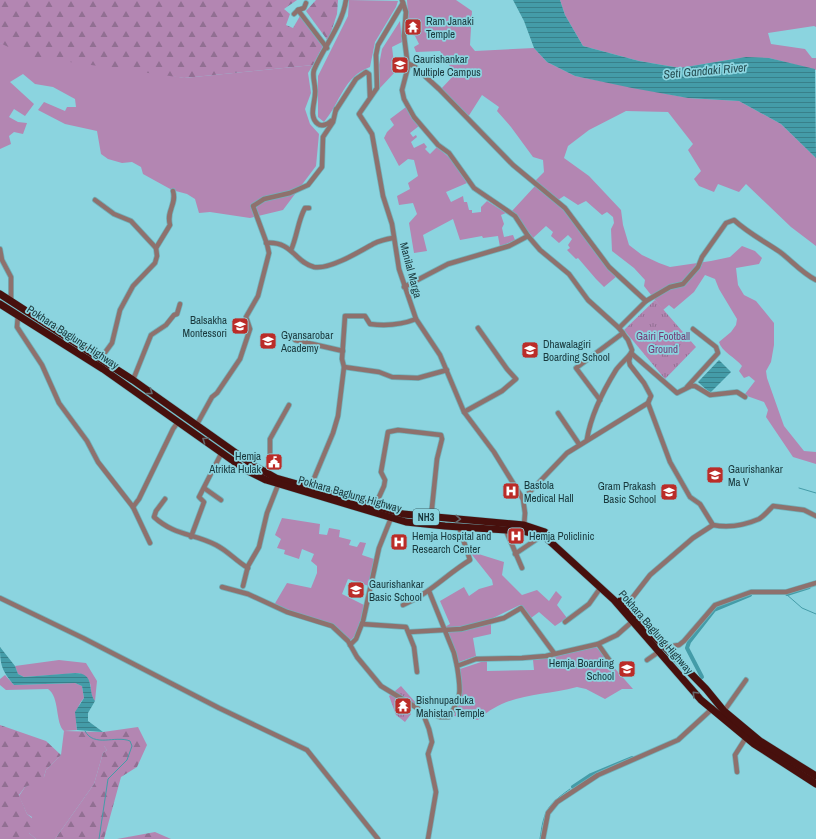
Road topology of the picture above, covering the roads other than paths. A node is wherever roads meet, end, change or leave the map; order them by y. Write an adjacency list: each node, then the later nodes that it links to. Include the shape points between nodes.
1 (346, 0): 4 (street, via 339,24)
2 (402, 1): 5 (street, via 406,12 404,36); 6 (street, Manilal Marga, via 378,45 377,88)
3 (306, 3): 4 (street, via 304,8 296,12)
4 (327, 48): 7 (street, via 314,72 314,119 317,124 328,124 333,119)
5 (407, 63): 11 (street, via 402,90 414,117 438,145 449,153 474,188 515,216); 21 (street, via 414,66 439,89 513,165 565,208 609,267)
6 (370, 99): 7 (street, via 370,79 366,72 356,79); 12 (street, Manilal Marga, via 359,114 372,134)
7 (336, 109): 13 (street, via 333,122 323,137 322,167 308,185 290,193 264,199 253,206)
8 (173, 192): 14 (street, via 175,199 168,216 170,225)
9 (95, 200): 14 (street, via 114,214 131,221)
10 (309, 208): 16 (street, via 305,208 302,213)
11 (528, 236): 18 (street, via 509,246 448,264); 27 (street, via 540,250 569,274 588,300)
12 (393, 238): 16 (street, via 373,244 355,256 325,266 312,266); 18 (street, Manilal Marga)
13 (266, 242): 16 (street, via 282,244); 47 (street, via 266,268 258,296 246,317 250,329 240,359 212,397)
14 (156, 248): 33 (street, via 155,263 133,286 120,310 112,343)
15 (0, 249): 20 (street, via 2,260 11,277)
16 (291, 250)
17 (816, 280): 21 (street, via 807,276 794,262 756,238 734,220 726,223 698,267 683,284 670,286)
18 (404, 287): 25 (street, Manilal Marga)
19 (0, 294): 20 (highway, Pokhara Baglung Highway / NH3)
20 (11, 301): 33 (highway, Pokhara Baglung Highway / NH3)
21 (646, 301): 27 (street)
22 (0, 304): 24 (highway, Pokhara Baglung Highway)
23 (180, 304): 38 (street, via 177,314 151,335)
24 (18, 315): 36 (highway, Pokhara Baglung Highway); 59 (street, via 18,327 42,365 59,402 87,440 98,462)
25 (416, 319): 31 (street, via 401,324 380,325 370,324 365,316 347,314 344,318); 37 (street, Manilal Marga, via 435,346)
26 (478, 328): 44 (street, via 516,380 502,391)
27 (619, 328): 29 (street)
28 (693, 329): 39 (street, via 716,347 718,353)
29 (624, 333): 32 (street, via 631,346); 41 (street, via 576,368)
30 (295, 340): 31 (street)
31 (343, 351): 35 (street)
32 (631, 353): 39 (street, via 677,393); 41 (street, via 617,368); 42 (street, via 630,365 651,396)
33 (101, 358): 34 (highway, Pokhara Baglung Highway / NH3)
34 (114, 367): 36 (highway); 38 (highway, Pokhara Baglung Highway / NH3)
35 (344, 367): 37 (street, via 379,372 392,377 418,378); 54 (street, via 338,416)
36 (103, 369): 46 (highway, Pokhara Baglung Highway)
37 (447, 370): 44 (street, Manilal Marga)
38 (133, 380): 47 (highway, Pokhara Baglung Highway / NH3, one-way to 47)
39 (686, 388): 40 (street, via 695,386 710,395 738,392)
40 (746, 397)
41 (600, 400): 48 (street, via 590,420)
42 (648, 403): 48 (street); 64 (street, via 670,462 692,500 700,504)
43 (289, 405): 51 (street, via 270,439 270,461)
44 (464, 412): 56 (street, Manilal Marga, via 494,452)
45 (558, 413): 49 (street)
46 (178, 422): 50 (highway, Pokhara Baglung Highway, one-way to 46); 59 (street)
47 (196, 426): 51 (highway, Pokhara Baglung Highway / NH3)
48 (586, 439): 49 (street)
49 (579, 444): 56 (street)
50 (222, 452): 52 (highway, Pokhara Baglung Highway, via 254,475); 53 (street)
51 (266, 473): 54 (highway, Pokhara Baglung Highway / NH3)
52 (278, 485): 62 (highway, Pokhara Baglung Highway); 72 (street, via 259,547)
53 (204, 488): 57 (street); 69 (street, via 199,497 204,502)
54 (310, 488): 58 (highway, Pokhara Baglung Highway / NH3)
55 (165, 499): 69 (street, via 154,517 170,528)
56 (523, 499): 67 (street, Manilal Marga)
57 (221, 500)
58 (375, 506): 61 (highway, Pokhara Baglung Highway / NH3); 63 (street, via 384,486 385,480 381,472 388,432 398,430 441,435)
59 (133, 507): 70 (street)
60 (816, 516): 64 (street, via 804,510 773,506 760,518 746,523 727,526)
61 (402, 517): 62 (highway, Pokhara Baglung Highway); 63 (highway, Pokhara Baglung Highway / NH3); 66 (highway, Pokhara Baglung Highway)
62 (391, 518): 84 (street, via 379,548)
63 (431, 518): 65 (highway, Pokhara Baglung Highway / NH3, one-way to 65)
64 (713, 524): 81 (street, via 650,575)
65 (509, 526): 66 (highway, Pokhara Baglung Highway); 67 (highway, Pokhara Baglung Highway); 71 (street, via 507,533)
66 (459, 527): 78 (street, via 470,560)
67 (523, 528): 68 (highway, Pokhara Baglung Highway); 81 (highway, Pokhara Baglung Highway, via 538,528 551,535)
68 (543, 535): 71 (street); 77 (highway, Pokhara Baglung Highway)
69 (191, 537): 72 (street, via 229,552 237,562)
70 (150, 543)
71 (515, 554): 73 (street)
72 (248, 568): 75 (street)
73 (522, 568)
74 (816, 583): 89 (street, via 786,592 751,592 715,605 684,641)
75 (243, 586)
76 (222, 587): 88 (street, via 248,594 287,612 332,626)
77 (601, 588): 82 (highway, Pokhara Baglung Highway); 83 (street, via 589,604)
78 (429, 591): 80 (street); 85 (street)
79 (0, 598): 103 (street, via 307,750)
80 (403, 605)
81 (626, 606): 82 (highway, Pokhara Baglung Highway)
82 (635, 619): 87 (street, via 617,635); 89 (highway, Pokhara Baglung Highway)
83 (565, 622)
84 (362, 624): 86 (street, via 406,627); 88 (street)
85 (445, 629): 86 (street); 90 (street, via 453,631 494,621 520,608); 93 (street)
86 (409, 632): 94 (street)
87 (598, 644): 90 (street); 92 (street)
88 (350, 645): 97 (street, via 381,686)
89 (663, 649): 91 (street); 96 (highway, Pokhara Baglung Highway, one-way to 89, via 691,690); 96 (highway, Pokhara Baglung Highway, via 706,689)
90 (554, 653): 93 (street, via 522,658 476,659)
91 (647, 660)
92 (610, 661)
93 (457, 666): 97 (street, via 460,693 449,717)
94 (417, 672)
95 (746, 680): 98 (street)
96 (714, 707): 98 (highway, Pokhara Baglung Highway); 99 (highway, Pokhara Baglung Highway); 105 (street, via 678,740 598,775 562,798 548,813)
97 (422, 711): 104 (street, via 432,742 428,754 436,792)
98 (724, 711): 99 (highway, Pokhara Baglung Highway)
99 (748, 735): 100 (street, via 735,755); 101 (highway, Pokhara Baglung Highway); 102 (highway, Pokhara Baglung Highway)
100 (737, 772)
101 (816, 776)
102 (816, 784)
103 (378, 839)
104 (428, 839)
105 (543, 839)

